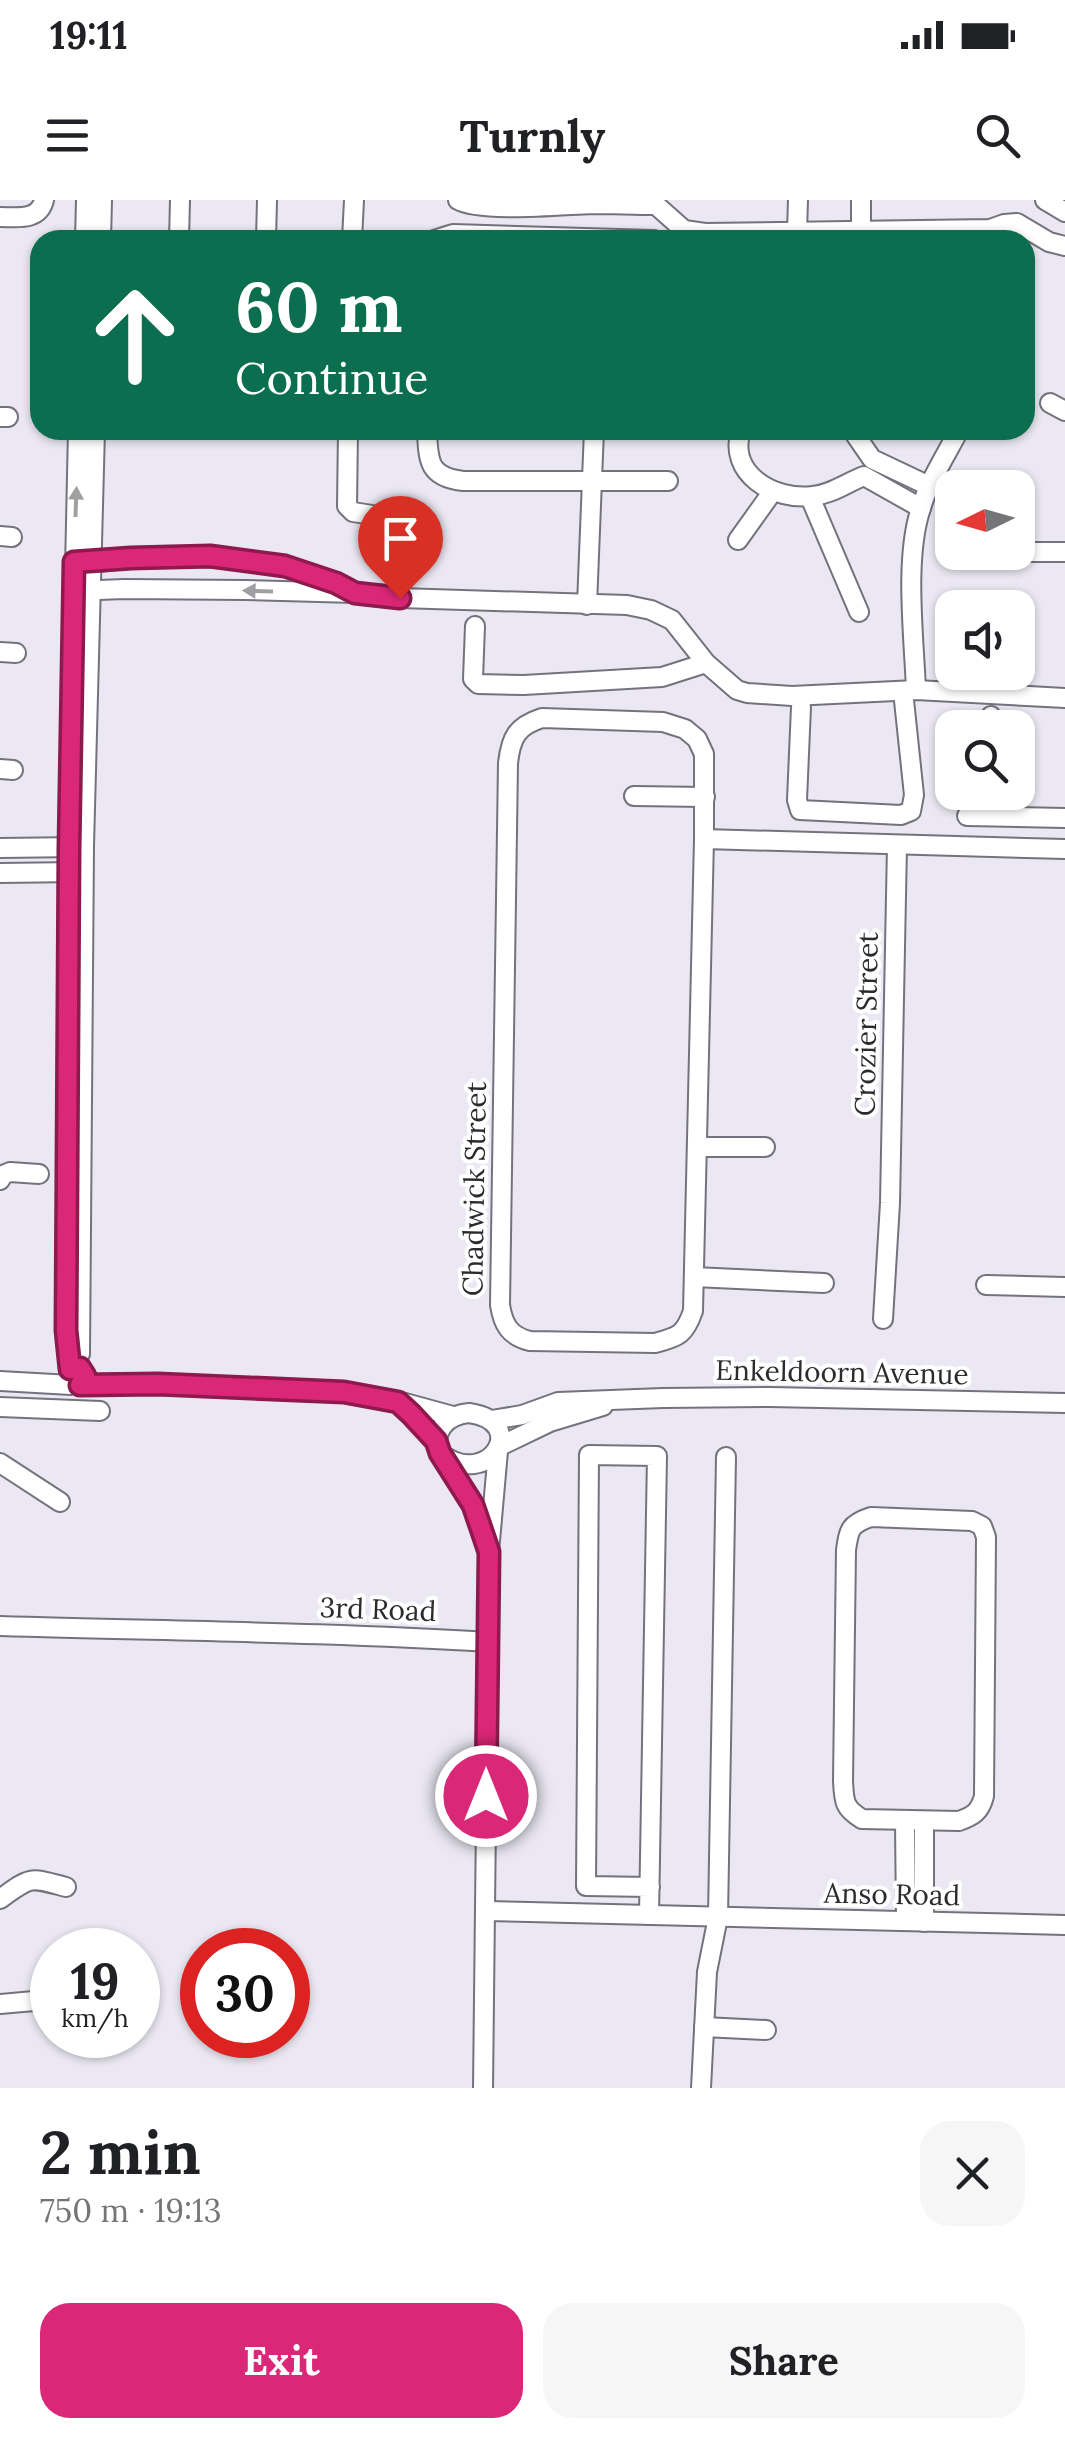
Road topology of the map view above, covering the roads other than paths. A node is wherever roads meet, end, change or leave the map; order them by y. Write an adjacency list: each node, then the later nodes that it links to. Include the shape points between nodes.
1 (44, 200): 15 (street, via 38,213)
2 (86, 200): 16 (street)
3 (102, 200): 17 (street)
4 (180, 200): 18 (street)
5 (267, 200): 19 (street)
6 (354, 200): 20 (street)
7 (458, 200): 13 (street)
8 (798, 200): 22 (street)
9 (861, 200): 23 (street)
10 (1046, 200): 14 (street)
11 (593, 202): 12 (street); 13 (street)
12 (656, 202): 21 (street)
13 (524, 203)
14 (1065, 212)
15 (0, 217)
16 (85, 230)
17 (101, 230)
18 (180, 230)
19 (266, 230)
20 (352, 230)
21 (684, 230)
22 (798, 230)
23 (861, 230)
24 (926, 230): 25 (street, via 990,229 1011,222)
25 (1030, 230)
26 (1035, 233): 27 (street)
27 (1065, 246)
28 (78, 440): 47 (street, one-way to 28)
29 (95, 440): 47 (street)
30 (348, 440): 50 (street, via 347,506 391,518 402,531)
31 (428, 440): 37 (street, via 431,464 447,479)
32 (594, 440): 37 (street)
33 (740, 440): 40 (street, via 753,480)
34 (859, 440): 36 (street, via 872,458)
35 (954, 440): 39 (street)
36 (907, 476): 39 (street); 41 (street)
37 (592, 480): 38 (street); 51 (street)
38 (668, 481)
39 (929, 486): 43 (street)
40 (773, 491): 42 (street); 44 (street)
41 (898, 495): 42 (street, via 864,476); 43 (street)
42 (810, 497): 52 (street)
43 (921, 508): 55 (street)
44 (738, 540)
45 (1035, 552): 46 (street)
46 (1065, 552)
47 (83, 562): 48 (street); 49 (street, via 229,558 285,566)
48 (83, 591): 49 (street, one-way to 48); 66 (street)
49 (355, 593): 50 (street)
50 (400, 598): 51 (street)
51 (587, 605): 54 (street, via 662,614)
52 (859, 612)
53 (475, 626): 54 (street, via 472,679 478,684 662,677)
54 (706, 663): 55 (street, via 747,693)
55 (909, 690): 56 (street); 57 (street, via 914,795 911,811 901,815 800,810)
56 (1065, 698)
57 (801, 707)
58 (634, 796): 59 (street)
59 (705, 798): 64 (street, Chadwick Street); 75 (street, Chadwick Street, via 704,754 697,740 663,722 542,718 526,723 510,746 502,1318 508,1330 530,1341 655,1343 687,1329)
60 (988, 810): 62 (street)
61 (967, 816): 62 (street)
62 (988, 816): 63 (street)
63 (1065, 818)
64 (704, 839): 65 (street); 71 (street, Chadwick Street)
65 (897, 845): 68 (street); 79 (street, Crozier Street)
66 (76, 847): 67 (street); 69 (street)
67 (0, 848)
68 (1065, 848)
69 (76, 872): 70 (street); 80 (street)
70 (0, 873)
71 (697, 1147): 72 (street); 75 (street, Chadwick Street)
72 (765, 1147)
73 (39, 1174): 74 (street, via 10,1172)
74 (0, 1180)
75 (694, 1277): 76 (street)
76 (824, 1283)
77 (986, 1285): 78 (street)
78 (1065, 1287)
79 (884, 1319)
80 (76, 1376): 81 (street); 83 (street, Enkeldoorn Avenue, via 108,1383 344,1392)
81 (0, 1382)
82 (618, 1401): 84 (street, Enkeldoorn Avenue, via 770,1397); 88 (street, Enkeldoorn Avenue, via 558,1402); 90 (street, Enkeldoorn Avenue, via 550,1422)
83 (398, 1402): 87 (street, Enkeldoorn Avenue); 89 (street)
84 (1065, 1404)
85 (0, 1407): 86 (street)
86 (100, 1411)
87 (452, 1416): 88 (street, Enkeldoorn Avenue, via 469,1412); 89 (street)
88 (492, 1420): 90 (street)
89 (438, 1447): 90 (street, Enkeldoorn Avenue, via 466,1465 488,1461); 94 (street, via 473,1505)
90 (499, 1448): 94 (street)
91 (726, 1457): 103 (street)
92 (0, 1463): 93 (street)
93 (60, 1502)
94 (489, 1552): 96 (street)
95 (0, 1626): 96 (street, 3rd Road)
96 (487, 1642): 101 (street)
97 (915, 1821): 97 (street, via 958,1822 981,1808 986,1537 972,1521 871,1517 849,1532 846,1550 844,1803 862,1819); 104 (street)
98 (650, 1887): 98 (street, via 657,1456 589,1455 586,1886); 102 (street)
99 (66, 1888): 100 (street, via 32,1880)
100 (0, 1898)
101 (485, 1911): 102 (street, Anso Road); 110 (street)
102 (649, 1916): 103 (street, Anso Road)
103 (718, 1917): 104 (street, Anso Road); 108 (street)
104 (915, 1922): 105 (street, Anso Road)
105 (1065, 1924)
106 (30, 2001): 107 (street)
107 (0, 2004)
108 (704, 2027): 109 (street); 111 (street)
109 (766, 2030)
110 (483, 2088)
111 (701, 2088)

